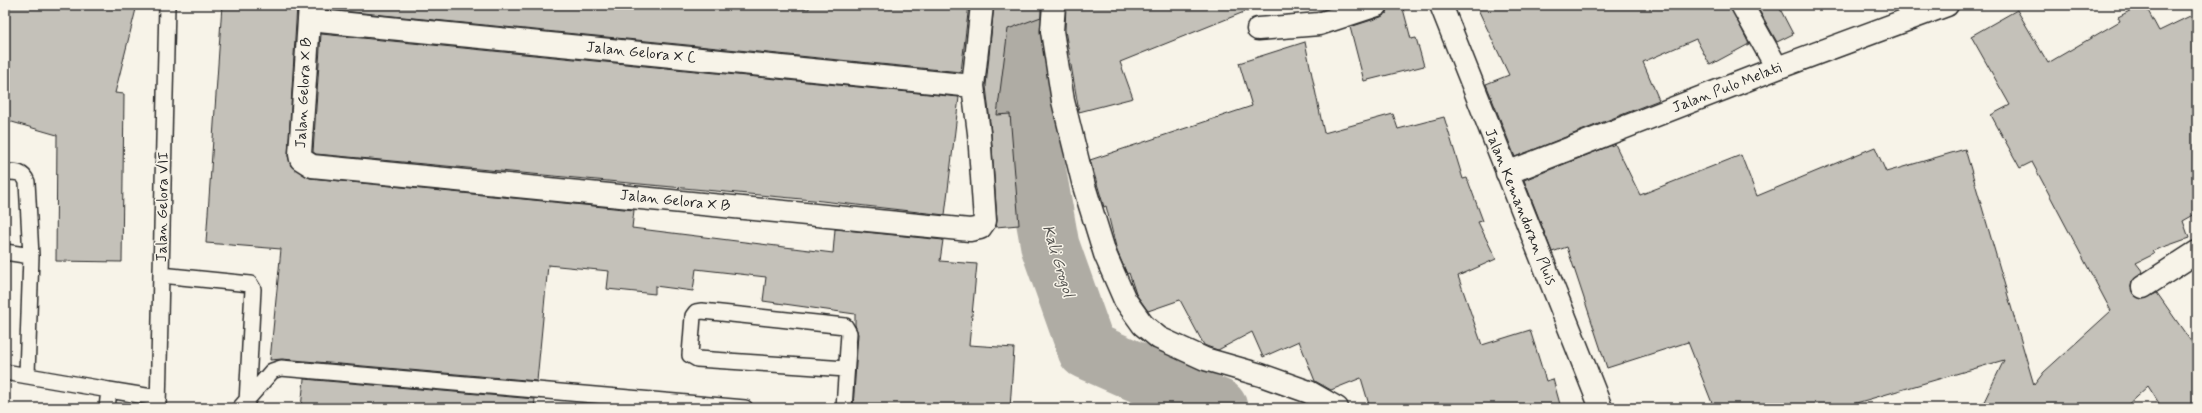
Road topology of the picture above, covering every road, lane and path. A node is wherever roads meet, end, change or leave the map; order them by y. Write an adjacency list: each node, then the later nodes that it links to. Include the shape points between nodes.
1 (167, 5): 17 (lane, Jalan Gelora VII)
2 (982, 5): 11 (street, Jalan Gelora X B)
3 (1054, 5): 28 (street, via 1052,30 1063,101 1084,186 1105,254 1125,300 1143,325 1159,338 1205,359 1309,392)
4 (1377, 5): 9 (street, via 1319,24)
5 (1441, 5): 13 (street, Jalan Kemandoran Pluis)
6 (1742, 5): 10 (street)
7 (1948, 5): 10 (street, Jalan Pulo Melati)
8 (309, 13): 11 (street, Jalan Gelora X C); 11 (street, Jalan Gelora X B, via 300,154 306,163 336,168 970,230 980,228 985,221)
9 (1258, 29)
10 (1777, 68): 13 (street, Jalan Pulo Melati)
11 (973, 86)
12 (5, 172): 16 (lane, via 20,173 25,177)
13 (1507, 173): 29 (street, Jalan Kemandoran Pluis)
14 (5, 252): 16 (lane)
15 (2197, 252): 18 (street)
16 (31, 256): 21 (lane)
17 (161, 275): 23 (lane, Jalan Gelora VII); 24 (lane, via 250,284 253,289)
18 (2143, 287)
19 (846, 369): 19 (lane, via 697,359 690,354 693,316 696,312 702,312 845,326 849,333); 27 (lane)
20 (5, 372): 21 (lane)
21 (27, 374): 22 (lane)
22 (109, 390): 23 (lane); 25 (lane)
23 (158, 403)
24 (244, 405): 26 (lane, via 272,371 281,368)
25 (108, 408)
26 (746, 408)
27 (844, 408)
28 (1337, 408)
29 (1601, 408)

